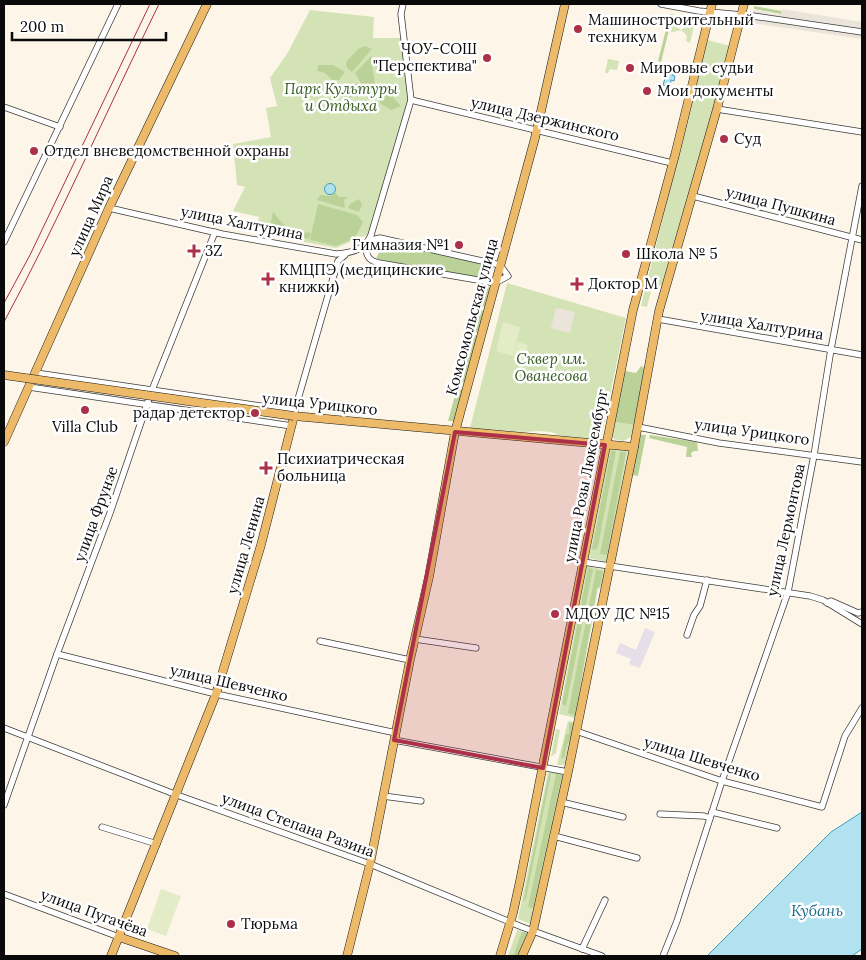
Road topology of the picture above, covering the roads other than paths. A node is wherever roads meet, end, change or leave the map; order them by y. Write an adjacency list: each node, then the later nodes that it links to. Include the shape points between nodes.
1 (118, 4): 14 (street)
2 (207, 4): 20 (main road, улица Мира)
3 (403, 4): 11 (street, via 401,14)
4 (565, 4): 15 (main road, Комсомольская улица)
5 (661, 4): 8 (street)
6 (712, 4): 8 (main road, улица Розы Люксембург)
7 (744, 4): 9 (main road)
8 (710, 13): 9 (street); 17 (main road, улица Розы Люксембург)
9 (741, 16): 10 (street); 13 (main road)
10 (862, 32)
11 (411, 100): 15 (street, улица Дзержинского); 25 (street)
12 (4, 107): 14 (street)
13 (717, 109): 16 (street); 19 (main road)
14 (60, 127): 24 (street)
15 (537, 130): 17 (street, улица Дзержинского); 27 (main road, Комсомольская улица)
16 (862, 132)
17 (672, 163): 42 (main road, улица Розы Люксембург, via 633,310)
18 (862, 186): 22 (street, улица Лермонтова)
19 (693, 196): 22 (street, улица Пушкина); 29 (main road)
20 (109, 208): 21 (street, улица Халтурина); 32 (main road, улица Мира)
21 (215, 232): 26 (street, улица Халтурина, via 336,254); 35 (street, улица Фрунзе)
22 (852, 237): 23 (street, улица Пушкина); 30 (street, улица Лермонтова)
23 (862, 240)
24 (4, 242)
25 (368, 243): 26 (street); 27 (street, via 380,238); 28 (street, via 367,256 372,261)
26 (349, 253): 37 (street, улица Ленина, via 338,261)
27 (500, 265): 28 (main road, Комсомольская улица)
28 (495, 283): 40 (main road, Комсомольская улица)
29 (658, 319): 30 (street, улица Халтурина); 39 (main road)
30 (831, 349): 31 (street, улица Халтурина); 44 (street, улица Лермонтова)
31 (862, 355)
32 (36, 373): 34 (main road, улица Мира); 35 (street, улица Урицкого)
33 (4, 375): 37 (main road, улица Урицкого, bridge)
34 (29, 387): 36 (street, улица Урицкого); 41 (main road, улица Мира)
35 (152, 390): 36 (street, улица Фрунзе); 37 (street, улица Урицкого)
36 (147, 404): 38 (street, улица Урицкого); 57 (street, улица Фрунзе)
37 (294, 414): 38 (main road, улица Ленина); 40 (main road, улица Урицкого)
38 (292, 426): 59 (main road, улица Ленина, via 262,545)
39 (638, 427): 43 (main road); 44 (street, улица Урицкого, via 718,443)
40 (455, 432): 42 (main road, улица Урицкого); 54 (main road, Комсомольская улица)
41 (4, 442)
42 (605, 445): 43 (main road, улица Урицкого); 46 (main road, улица Розы Люксембург)
43 (634, 448): 47 (main road)
44 (814, 455): 45 (street, улица Урицкого); 49 (street, улица Лермонтова)
45 (862, 462)
46 (583, 562): 47 (street); 65 (main road, улица Розы Люксембург)
47 (609, 567): 48 (street); 62 (main road)
48 (706, 580): 49 (street); 53 (street, via 700,606)
49 (788, 592): 50 (street); 67 (street, улица Лермонтова)
50 (827, 603): 51 (street, via 831,601); 52 (street)
51 (862, 612)
52 (862, 624)
53 (687, 634)
54 (415, 639): 56 (street); 58 (main road, Комсомольская улица)
55 (320, 641): 58 (street)
56 (476, 648)
57 (57, 654): 59 (street, улица Шевченко); 63 (street, улица Фрунзе)
58 (410, 660): 64 (main road, Комсомольская улица)
59 (216, 694): 64 (street, улица Шевченко); 68 (main road, улица Ленина)
60 (862, 708): 67 (street, улица Шевченко, via 845,736 822,807)
61 (4, 728): 63 (street, улица Степана Разина)
62 (576, 731): 66 (main road); 67 (street, улица Шевченко)
63 (29, 737): 68 (street, улица Степана Разина); 72 (street, улица Фрунзе)
64 (395, 737): 65 (street, улица Шевченко); 69 (main road, Комсомольская улица)
65 (543, 768): 66 (street, улица Шевченко); 84 (main road, улица Розы Люксембург)
66 (568, 772): 71 (main road)
67 (722, 780): 74 (street, улица Лермонтова)
68 (176, 795): 79 (main road, улица Ленина); 81 (street, улица Степана Разина)
69 (383, 796): 70 (street); 81 (main road, Комсомольская улица)
70 (421, 801)
71 (561, 802): 75 (street); 78 (main road)
72 (4, 805)
73 (660, 814): 74 (street)
74 (711, 815): 77 (street); 94 (street, улица Лермонтова)
75 (623, 817)
76 (102, 826): 79 (street)
77 (777, 828)
78 (554, 836): 80 (street); 85 (main road)
79 (157, 844): 86 (main road, улица Ленина)
80 (637, 858)
81 (370, 864): 84 (street, улица Степана Разина); 90 (main road, Комсомольская улица)
82 (4, 894): 86 (street, улица Пугачёва)
83 (605, 900): 87 (street)
84 (511, 922): 85 (street, улица Степана Разина); 91 (main road, улица Розы Люксембург)
85 (533, 931): 87 (street, улица Степана Разина); 92 (main road)
86 (119, 937): 88 (main road, улица Ленина); 89 (main road, улица Пугачёва)
87 (582, 949): 93 (street, улица Степана Разина)
88 (111, 956)
89 (175, 956)
90 (347, 956)
91 (500, 956)
92 (522, 956)
93 (602, 956)
94 (664, 956)

